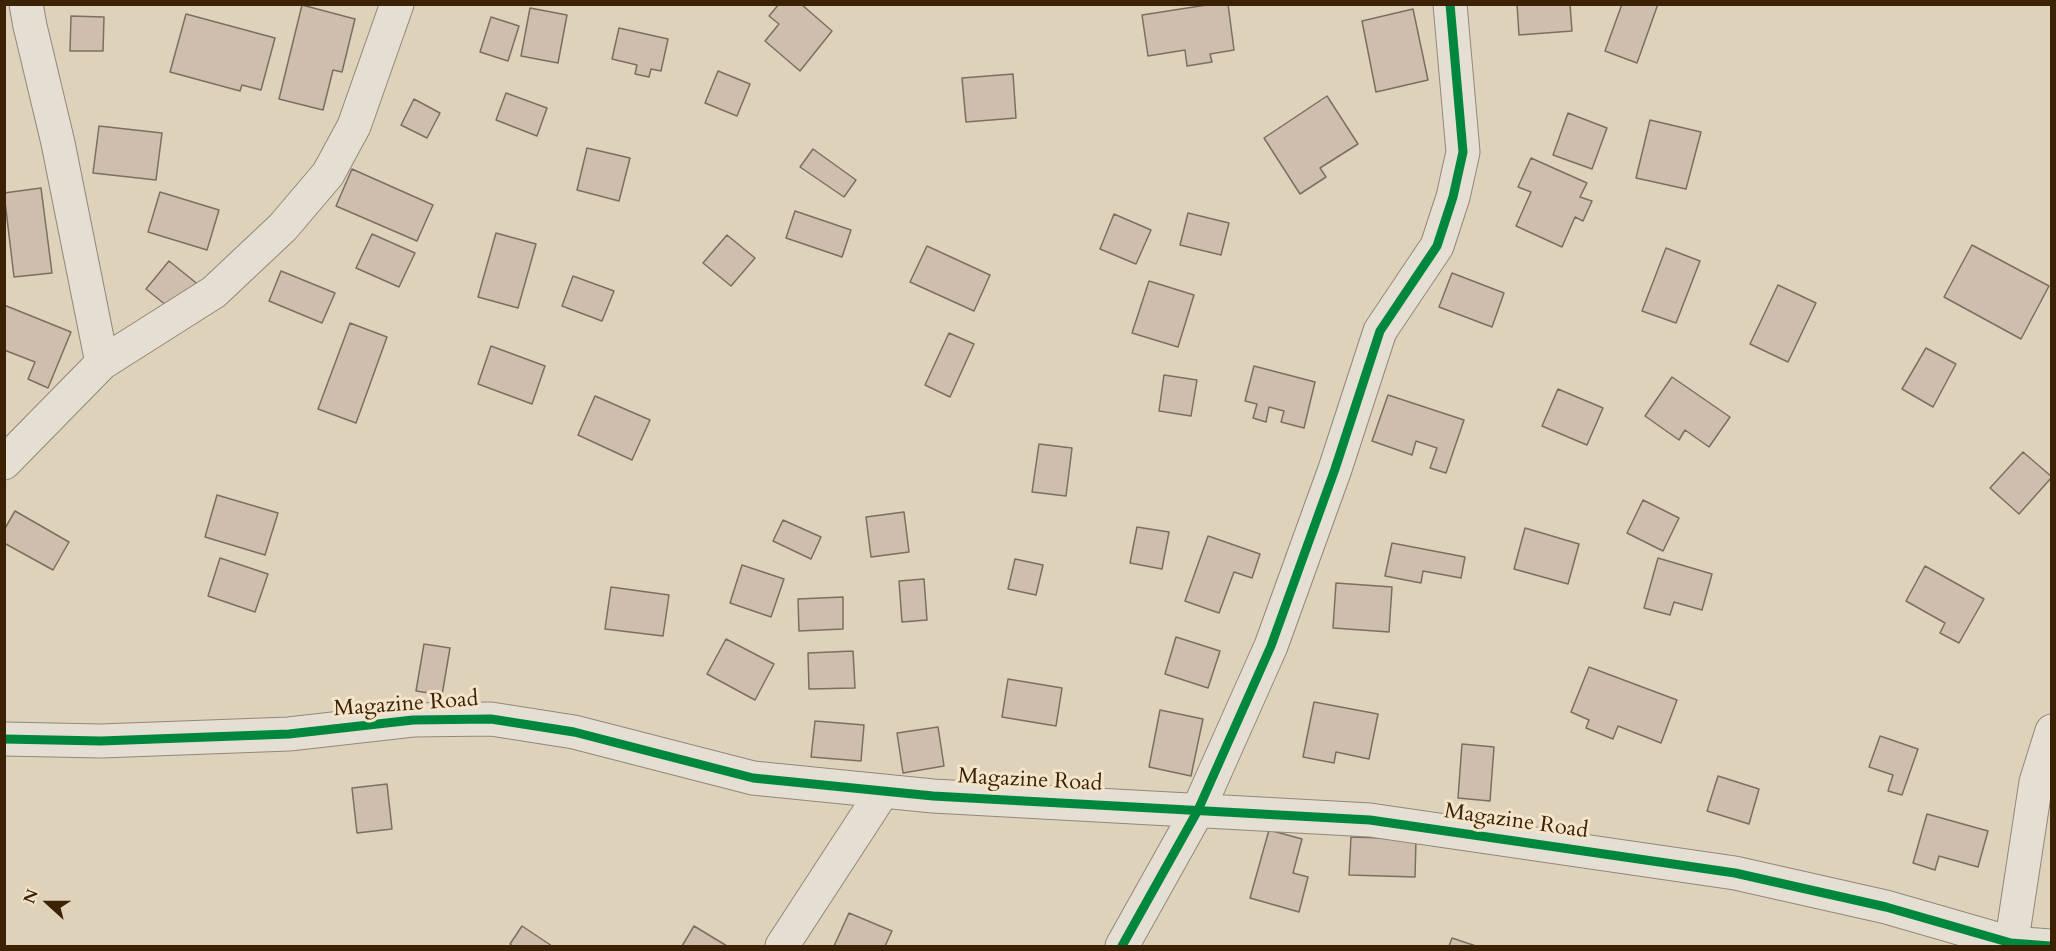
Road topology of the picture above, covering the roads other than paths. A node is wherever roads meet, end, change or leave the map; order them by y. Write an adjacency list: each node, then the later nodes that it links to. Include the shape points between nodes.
1 (26, 4): 4 (street)
2 (397, 4): 4 (street, via 354,126 328,174 283,227 214,292)
3 (1450, 4): 9 (street, via 1463,152 1453,197 1437,246 1380,331 1271,646)
4 (102, 363): 5 (street)
5 (4, 463)
6 (2052, 731): 10 (street, via 2036,782)
7 (4, 739): 8 (street, Magazine Road, via 101,741 289,734 413,720 491,719 574,732 753,778)
8 (884, 791): 9 (street, Magazine Road); 11 (street)
9 (1198, 810): 10 (street, Magazine Road, via 1370,820 1735,873 1886,907); 12 (street)
10 (2011, 945): 13 (street, Magazine Road)
11 (782, 946)
12 (1122, 946)
13 (2050, 946)

